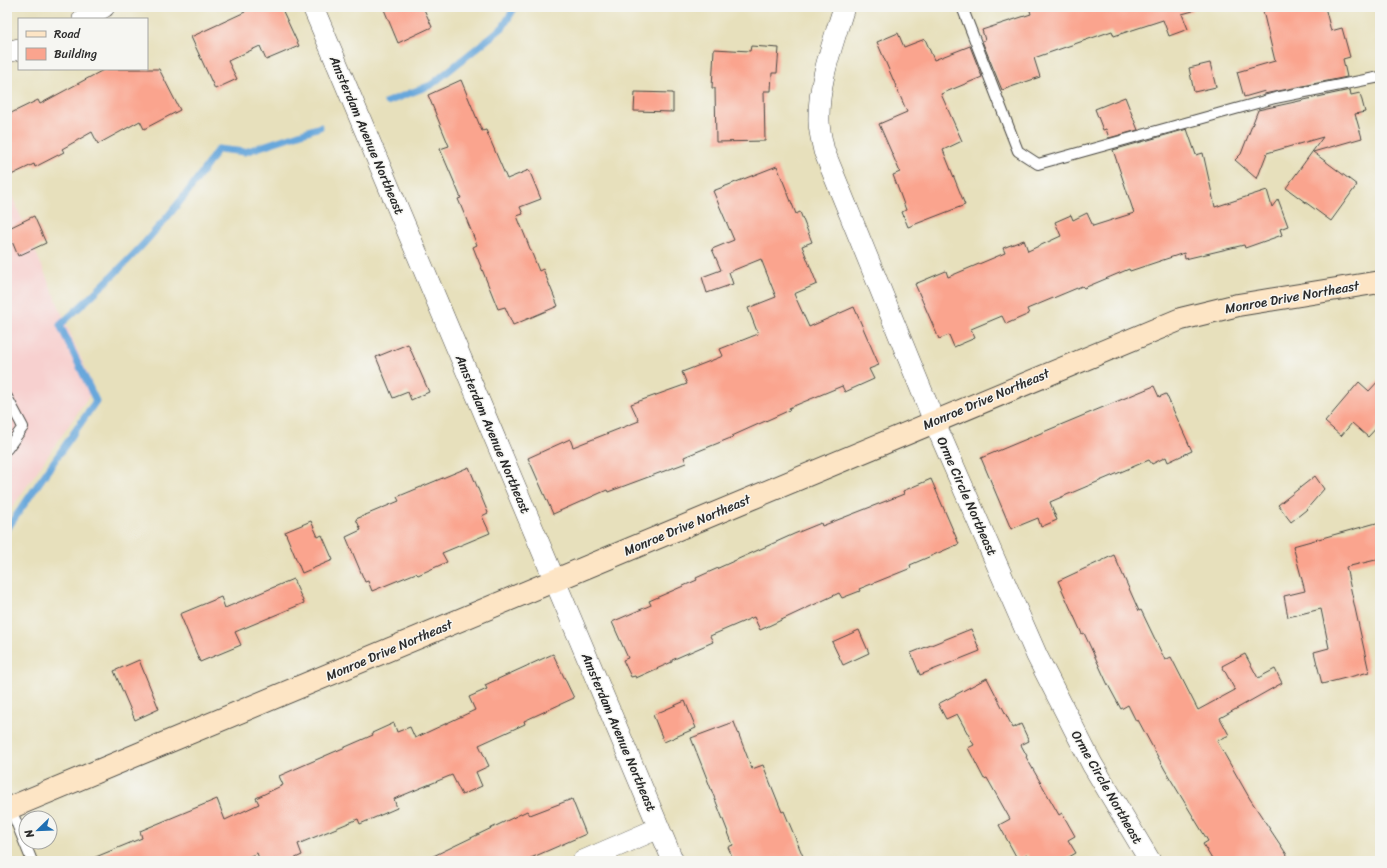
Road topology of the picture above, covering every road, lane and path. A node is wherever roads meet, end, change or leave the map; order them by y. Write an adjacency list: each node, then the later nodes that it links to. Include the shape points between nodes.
1 (104, 7): 6 (street)
2 (313, 7): 15 (street, Amsterdam Avenue Northeast)
3 (844, 7): 7 (street)
4 (861, 7): 7 (street, Orme Circle Northeast)
5 (962, 7): 10 (lane, via 1018,151 1038,164 1275,98)
6 (85, 18)
7 (834, 39): 13 (street, Orme Circle Northeast, via 823,74 819,98 819,122 824,151)
8 (18, 49): 9 (street)
9 (7, 52)
10 (1380, 77)
11 (1380, 282): 13 (main road, Monroe Drive Northeast, via 1238,305 1181,319)
12 (7, 397): 14 (lane, via 23,427)
13 (934, 421): 15 (main road, Monroe Drive Northeast); 21 (street, Orme Circle Northeast, via 1036,656 1092,764)
14 (7, 450)
15 (555, 580): 16 (main road, Monroe Drive Northeast); 17 (street, Amsterdam Avenue Northeast)
16 (9, 808): 18 (lane)
17 (659, 828): 19 (street); 20 (street, Amsterdam Avenue Northeast)
18 (32, 861)
19 (583, 861)
20 (673, 861)
21 (1150, 861)

